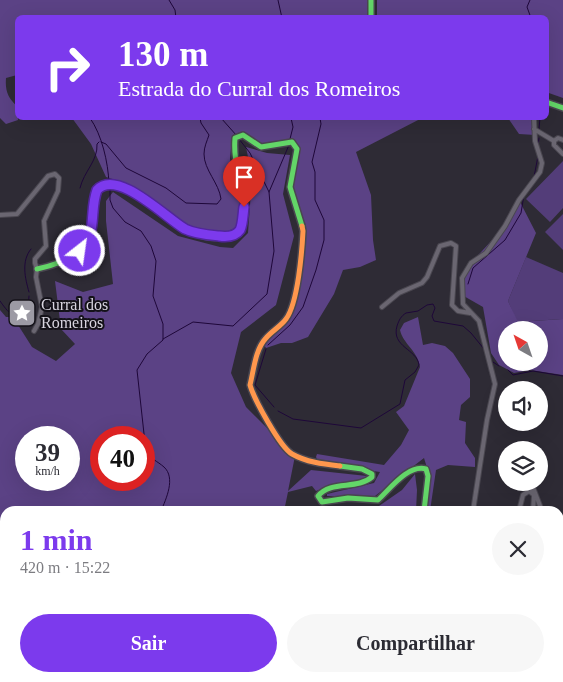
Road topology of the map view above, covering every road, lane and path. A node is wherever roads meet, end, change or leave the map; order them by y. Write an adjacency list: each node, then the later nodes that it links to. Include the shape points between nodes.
1 (371, 0): 2 (street)
2 (371, 15)
3 (549, 103): 4 (street)
4 (563, 108)
5 (534, 120): 6 (street)
6 (534, 129): 8 (street); 13 (street, via 542,167 486,253 471,263 462,278 463,304)
7 (563, 140): 8 (street, via 558,138)
8 (554, 141): 9 (street)
9 (563, 154)
10 (0, 215): 11 (street, via 16,214 44,179 56,174 60,184 44,221 45,249 35,260)
11 (37, 269): 14 (street, via 42,306); 17 (street, via 67,259 82,248 92,229 97,190 109,184 144,198 191,231 230,236 240,229 244,207 234,161 236,137 245,137 261,147 292,142 297,149 290,188 303,231 301,264 290,311 258,350 250,377 252,392 290,453 315,463 362,469 372,474 366,482 324,489 318,496 322,502 348,498 378,500 419,466 426,469 428,476)
12 (382, 307): 13 (street, via 407,288 422,283 440,246 451,243 457,250 452,305 458,311)
13 (470, 313): 18 (street, via 479,321 495,384)
14 (34, 331)
15 (529, 491): 19 (street, via 523,495); 20 (street, via 534,495)
16 (534, 491): 21 (street)
17 (425, 506)
18 (475, 506)
19 (520, 506)
20 (533, 506)
21 (540, 506)

